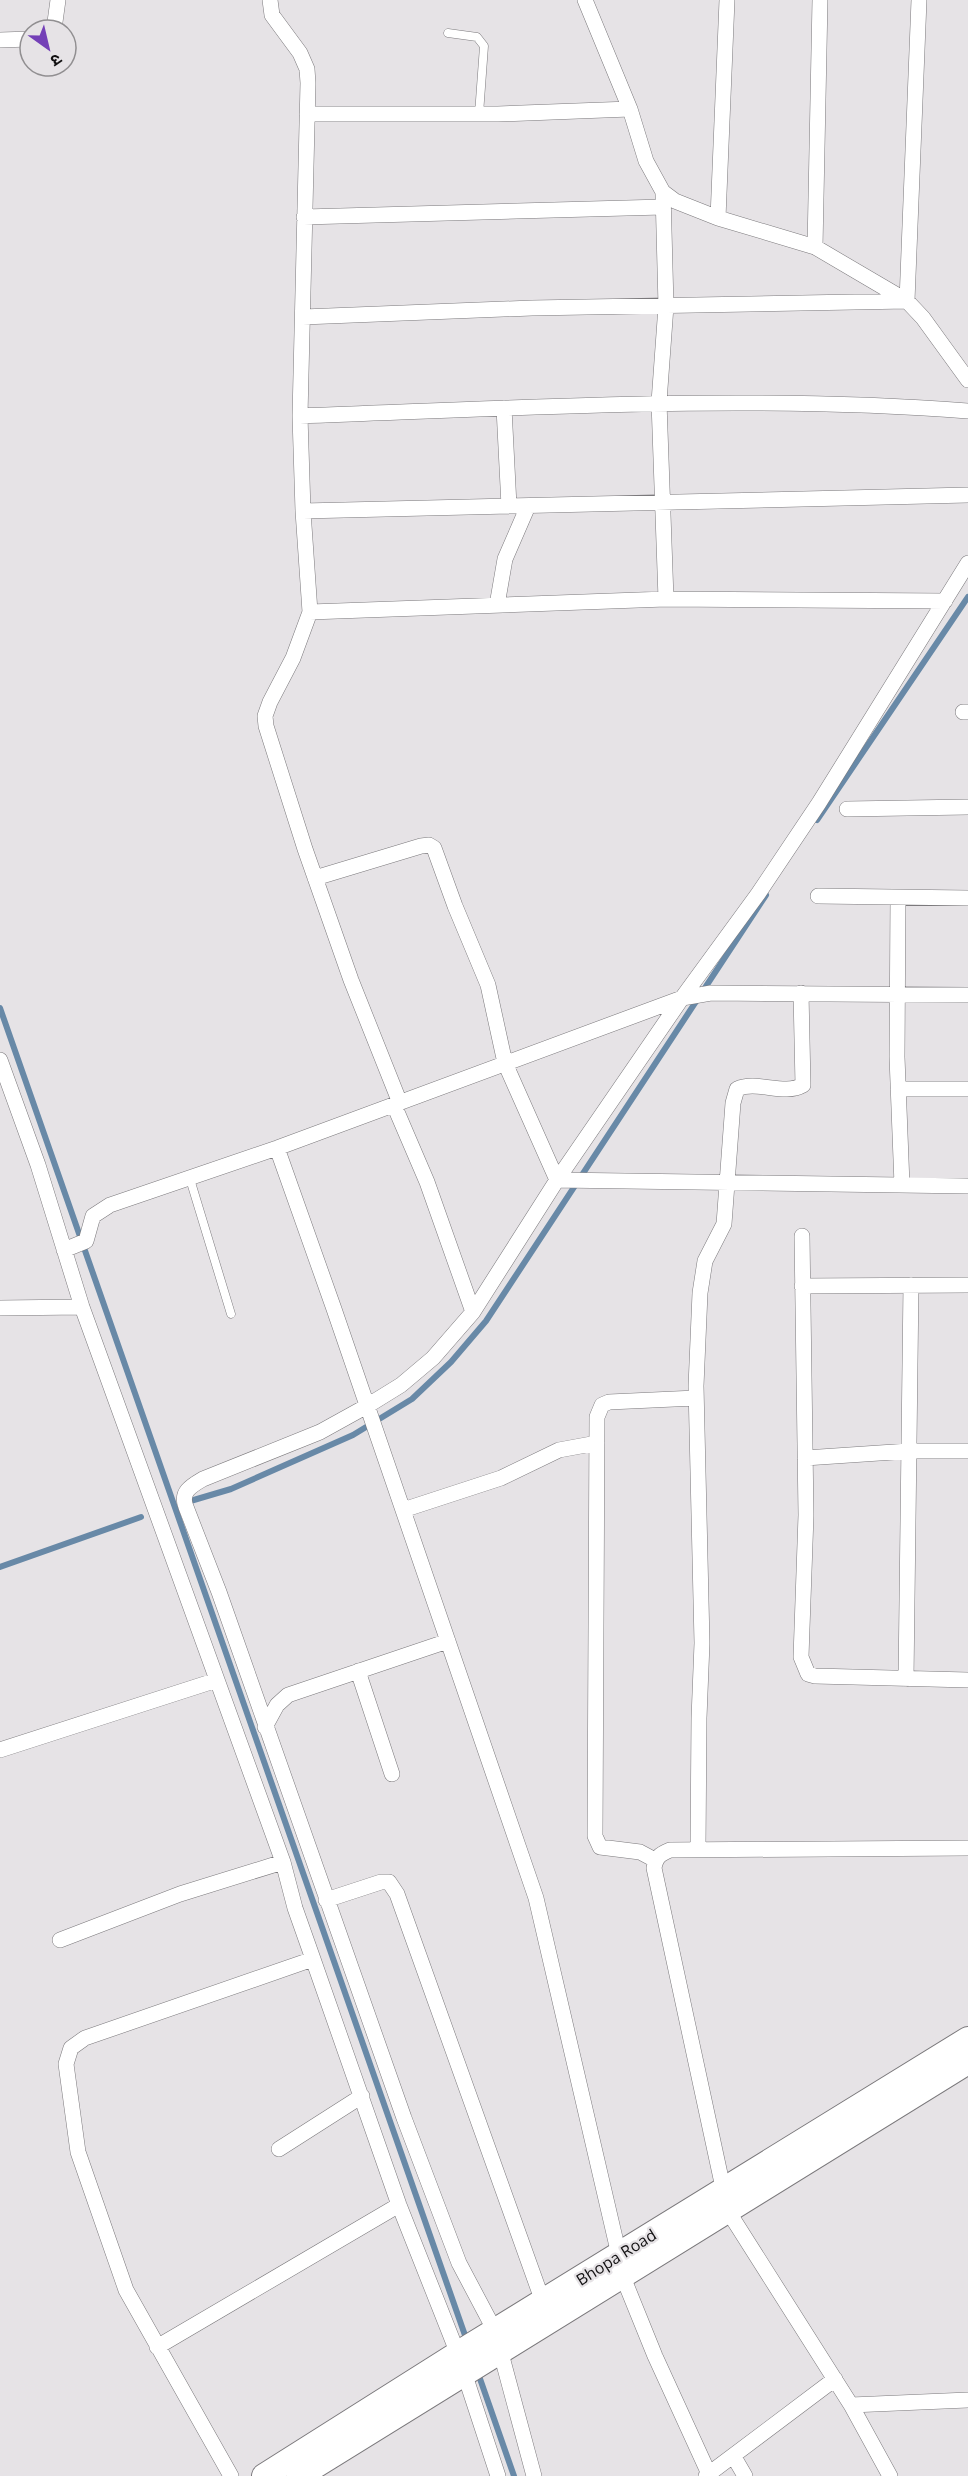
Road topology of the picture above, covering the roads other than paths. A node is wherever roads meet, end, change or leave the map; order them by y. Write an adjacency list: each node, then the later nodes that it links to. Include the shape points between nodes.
1 (58, 0): 7 (street)
2 (270, 0): 12 (street, via 272,15 307,69)
3 (585, 0): 11 (street)
4 (727, 0): 16 (street)
5 (820, 0): 17 (street)
6 (919, 0): 18 (street)
7 (56, 18)
8 (448, 33): 13 (lane, via 477,37 484,46)
9 (18, 39): 10 (street)
10 (0, 40)
11 (630, 109): 13 (street); 14 (street)
12 (307, 114): 13 (street); 15 (street)
13 (478, 114)
14 (663, 199): 15 (street); 16 (street); 19 (street)
15 (304, 217): 20 (street)
16 (718, 218): 17 (street)
17 (815, 248): 18 (street)
18 (907, 301): 19 (street); 21 (street)
19 (666, 306): 20 (street); 22 (street)
20 (303, 316): 25 (street)
21 (968, 380)
22 (659, 402): 23 (street); 24 (street); 27 (street)
23 (504, 408): 25 (street); 28 (street)
24 (968, 411)
25 (300, 416): 30 (street)
26 (968, 495): 27 (street)
27 (663, 503): 29 (street); 32 (street)
28 (509, 506): 29 (street); 30 (street)
29 (528, 506): 34 (street, via 506,559)
30 (303, 511): 35 (street)
31 (968, 563): 33 (street)
32 (666, 599): 33 (street); 34 (street)
33 (945, 601): 45 (street, via 819,802)
34 (497, 605): 35 (street)
35 (310, 612): 38 (street, via 293,658 270,702 266,726)
36 (968, 807): 37 (street)
37 (847, 809)
38 (315, 878): 46 (street, via 421,846 434,848 488,985); 50 (street)
39 (818, 896): 40 (street)
40 (898, 898): 41 (street); 43 (street)
41 (968, 898)
42 (801, 993): 43 (street); 45 (street, via 711,993); 54 (street, via 803,1085 737,1089)
43 (898, 994): 44 (street); 48 (street)
44 (968, 995)
45 (688, 997): 46 (street); 53 (street)
46 (506, 1063): 50 (street); 53 (street)
47 (2, 1068): 58 (street, via 38,1165)
48 (898, 1089): 49 (street); 55 (street)
49 (968, 1089)
50 (397, 1104): 51 (street); 64 (street)
51 (277, 1148): 52 (street); 67 (street)
52 (190, 1179): 58 (street, via 152,1189 98,1211 87,1238); 65 (lane)
53 (562, 1180): 54 (street); 64 (street)
54 (727, 1182): 55 (street); 66 (street, via 723,1230 710,1250 702,1276)
55 (902, 1185): 56 (street)
56 (968, 1186)
57 (802, 1236): 61 (street)
58 (75, 1246): 62 (street)
59 (911, 1285): 60 (street); 61 (street); 69 (street)
60 (968, 1285)
61 (802, 1286): 71 (street)
62 (82, 1307): 63 (street); 76 (street)
63 (0, 1308)
64 (473, 1312): 67 (street, via 433,1358)
65 (231, 1314)
66 (696, 1398): 68 (street, via 602,1405 597,1417); 82 (street, via 702,1643)
67 (369, 1413): 72 (street); 78 (street, via 203,1479 183,1496)
68 (597, 1443): 72 (street, via 559,1450 501,1478); 83 (street, via 595,1836 600,1847 640,1852)
69 (909, 1451): 70 (street); 71 (street); 75 (street)
70 (968, 1451)
71 (805, 1458): 75 (street, via 801,1657 804,1667 815,1676)
72 (403, 1510): 73 (street)
73 (448, 1641): 74 (street); 94 (street, via 536,1898)
74 (358, 1671): 78 (street, via 288,1695 277,1705); 80 (street)
75 (906, 1679): 77 (street)
76 (217, 1680): 79 (street); 84 (street)
77 (968, 1680)
78 (265, 1727): 85 (street)
79 (0, 1750)
80 (392, 1774)
81 (968, 1848): 82 (street)
82 (698, 1849): 83 (street, via 670,1850)
83 (656, 1860): 92 (street, via 654,1868 663,1913)
84 (283, 1863): 86 (street, via 180,1894); 87 (street)
85 (326, 1900): 95 (street, via 381,1882 389,1882 397,1894); 96 (street, via 404,2118)
86 (60, 1940)
87 (313, 1959): 90 (street); 97 (street, via 85,2038 71,2048 66,2064 78,2152 126,2290)
88 (968, 2039): 92 (main road, Bhopa Road)
89 (968, 2062): 92 (main road, Bhopa Road)
90 (362, 2096): 91 (street); 93 (street)
91 (279, 2149)
92 (725, 2201): 94 (main road, Bhopa Road); 99 (street)
93 (399, 2205): 97 (street); 98 (street)
94 (621, 2266): 95 (main road, Bhopa Road); 96 (main road, Bhopa Road); 103 (street, via 655,2356)
95 (543, 2302): 96 (main road, Bhopa Road)
96 (494, 2343): 98 (main road, Bhopa Road); 108 (street)
97 (158, 2348): 104 (street)
98 (463, 2361): 105 (main road, Bhopa Road); 106 (main road, Bhopa Road); 107 (street)
99 (835, 2379): 101 (street); 102 (street)
100 (968, 2400): 101 (street)
101 (851, 2405): 110 (street)
102 (734, 2457): 103 (street); 109 (street)
103 (708, 2475)
104 (231, 2476)
105 (264, 2476)
106 (299, 2476)
107 (498, 2476)
108 (534, 2476)
109 (745, 2476)
110 (890, 2476)

